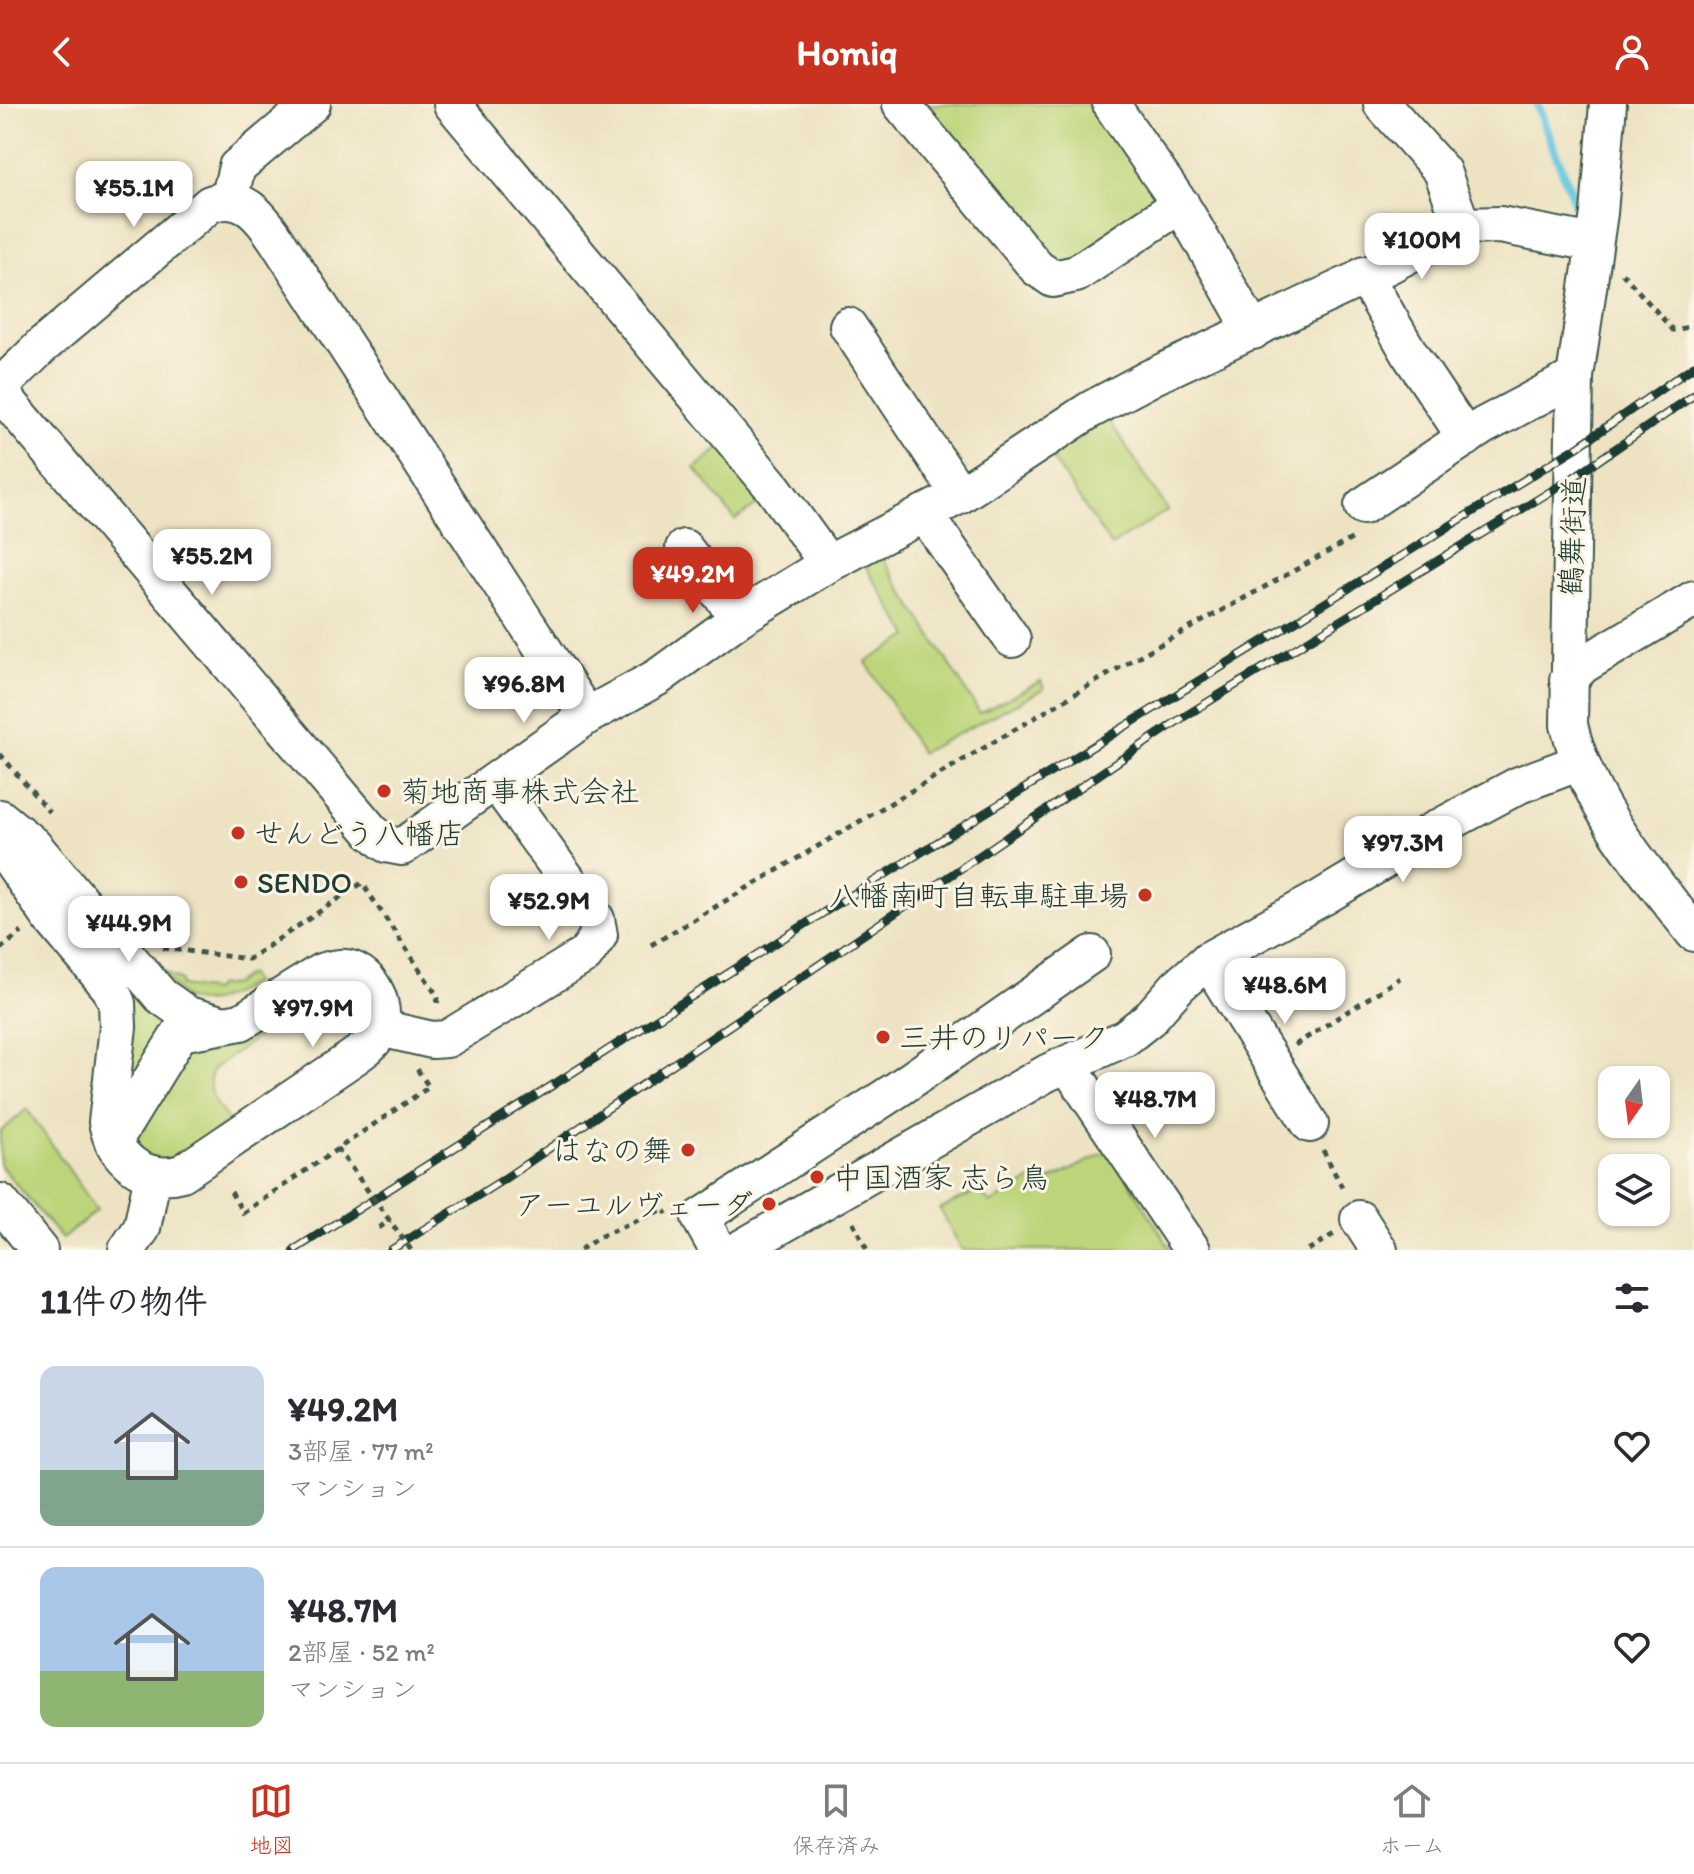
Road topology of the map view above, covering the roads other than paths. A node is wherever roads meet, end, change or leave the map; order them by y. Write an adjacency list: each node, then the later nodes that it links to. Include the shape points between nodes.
1 (312, 104): 7 (street, via 237,167)
2 (452, 104): 21 (street, via 774,489)
3 (901, 104): 8 (street, via 1048,277 1076,274)
4 (1111, 104): 8 (street)
5 (1382, 104): 9 (street, via 1442,171)
6 (1608, 104): 10 (street, 鶴舞街道)
7 (229, 200): 15 (street, via 210,204 42,346); 26 (street, via 255,212 276,239)
8 (1181, 204): 13 (street)
9 (1462, 226): 10 (street, via 1500,225); 11 (street)
10 (1594, 243): 14 (street, 鶴舞街道)
11 (1364, 275): 13 (street); 16 (street)
12 (848, 326): 17 (street)
13 (1253, 331): 17 (street, via 1090,410)
14 (1575, 377): 16 (street); 25 (street, 鶴舞街道)
15 (0, 389): 28 (street, via 378,838 393,847 410,845)
16 (1466, 438): 18 (street)
17 (960, 495): 19 (street)
18 (1363, 506)
19 (924, 513): 21 (street); 24 (street)
20 (684, 548): 23 (street)
21 (828, 564): 23 (street)
22 (1694, 599): 25 (street, via 1583,665)
23 (739, 618): 26 (street, via 658,677)
24 (1012, 639)
25 (1568, 680): 27 (street, 鶴舞街道, via 1569,725)
26 (587, 716): 28 (street)
27 (1578, 763): 31 (street, 鶴舞街道, via 1620,834); 33 (street, via 1519,785)
28 (496, 782): 35 (street, via 596,919 599,935 585,955 447,1039)
29 (0, 818): 34 (street, via 33,845 167,1001 199,1020)
30 (0, 845): 38 (street, via 117,1003 107,1113)
31 (1694, 933)
32 (1092, 954): 44 (street, via 700,1218)
33 (1208, 960): 36 (street, via 1125,1038); 37 (street)
34 (222, 1024): 35 (street, via 251,1017 321,972 346,968 372,987 380,1005); 38 (street, via 180,1033)
35 (380, 1028): 39 (street, via 369,1046 191,1168 174,1176)
36 (1067, 1064): 45 (street); 46 (street)
37 (1310, 1124)
38 (113, 1142): 39 (street, via 125,1160)
39 (153, 1174): 43 (street, via 142,1228)
40 (0, 1202): 42 (street)
41 (1359, 1219): 47 (street)
42 (39, 1250)
43 (127, 1250)
44 (718, 1250)
45 (738, 1250)
46 (1192, 1250)
47 (1379, 1250)

